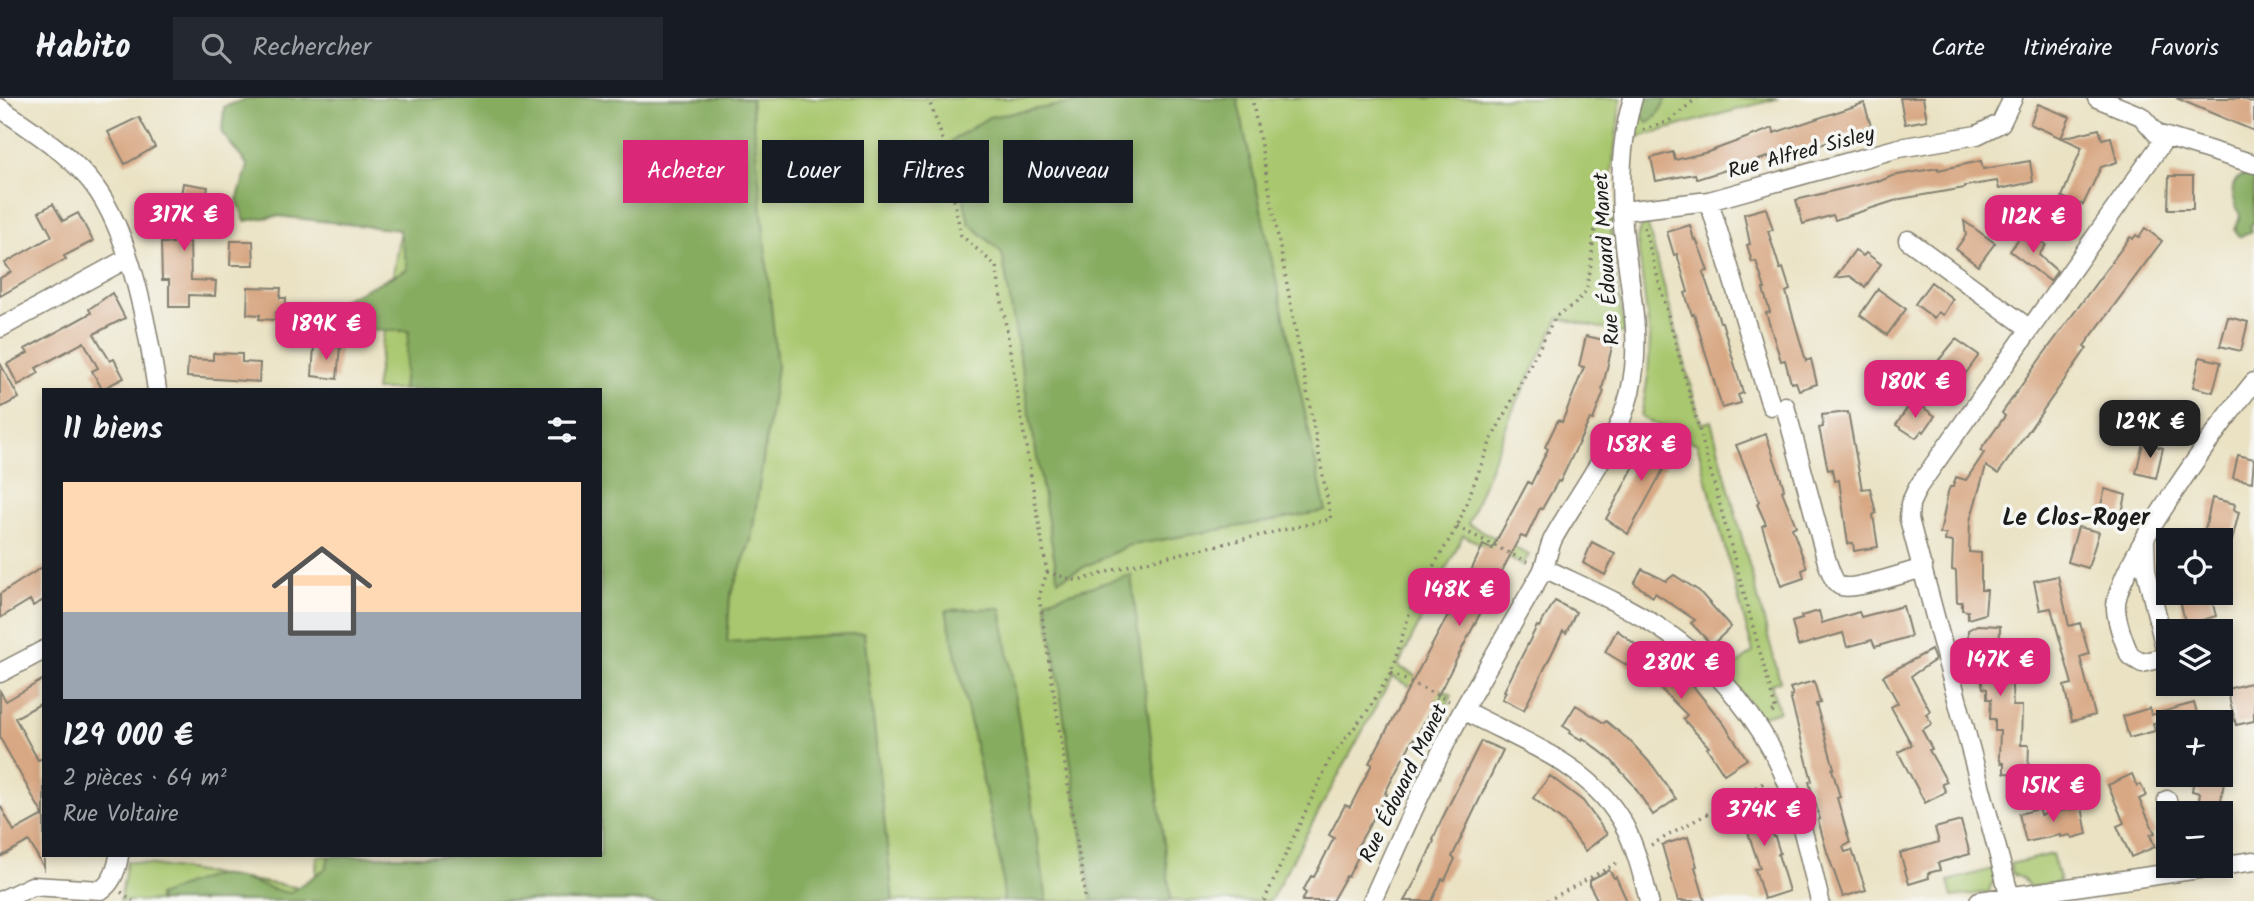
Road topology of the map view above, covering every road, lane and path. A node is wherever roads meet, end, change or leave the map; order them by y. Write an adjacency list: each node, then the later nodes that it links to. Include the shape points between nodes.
1 (928, 98): 24 (path, via 941,134 961,235 996,266)
2 (1252, 98): 24 (path, via 1331,519 1078,581)
3 (1633, 98): 13 (street, Rue Édouard Manet, via 1623,148)
4 (1697, 98): 8 (path, via 1669,121)
5 (2013, 98): 12 (street, Rue Alfred Sisley, via 2001,123 1977,135 1899,148)
6 (2097, 98): 9 (street, via 2141,116)
7 (0, 108): 15 (street, via 89,178 107,206)
8 (1635, 133)
9 (2166, 137): 10 (street); 17 (street)
10 (2254, 164)
11 (1606, 197): 20 (path, via 1594,234 1586,291 1556,316 1491,440)
12 (1709, 201): 13 (street, Rue Alfred Sisley); 23 (street, via 1837,582 1853,587)
13 (1623, 211): 22 (street, Rue Édouard Manet, via 1636,327 1631,390 1617,431 1553,540); 29 (path, via 1643,224 1776,711)
14 (1908, 240): 17 (street)
15 (128, 258): 16 (street); 19 (street)
16 (0, 328)
17 (2030, 329): 23 (street, via 1913,496 1909,519)
18 (2254, 382): 21 (street)
19 (157, 388)
20 (1457, 527): 22 (path); 27 (path, via 1413,598)
21 (2145, 540): 21 (street, via 2146,571 2166,657 2142,663 2130,656 2115,609 2122,583)
22 (1544, 568): 28 (street, Rue Édouard Manet); 29 (street, via 1671,635 1710,668)
23 (1923, 568): 36 (street)
24 (1047, 572): 38 (path, via 1039,597)
25 (42, 651): 26 (street)
26 (0, 673)
27 (1391, 673): 28 (path); 39 (path, via 1329,759)
28 (1463, 710): 31 (street, via 1579,773 1611,805); 40 (street, Rue Édouard Manet)
29 (1753, 720): 30 (street)
30 (1783, 772): 31 (path); 43 (street)
31 (1636, 853): 41 (path); 42 (street)
32 (119, 857): 37 (street, via 116,871 101,890 33,886)
33 (2254, 861): 34 (street)
34 (2233, 863)
35 (2156, 874): 36 (street)
36 (2011, 899): 44 (street)
37 (0, 901)
38 (1084, 901)
39 (1264, 901)
40 (1372, 901)
41 (1548, 901)
42 (1649, 901)
43 (1821, 901)
44 (1979, 901)

